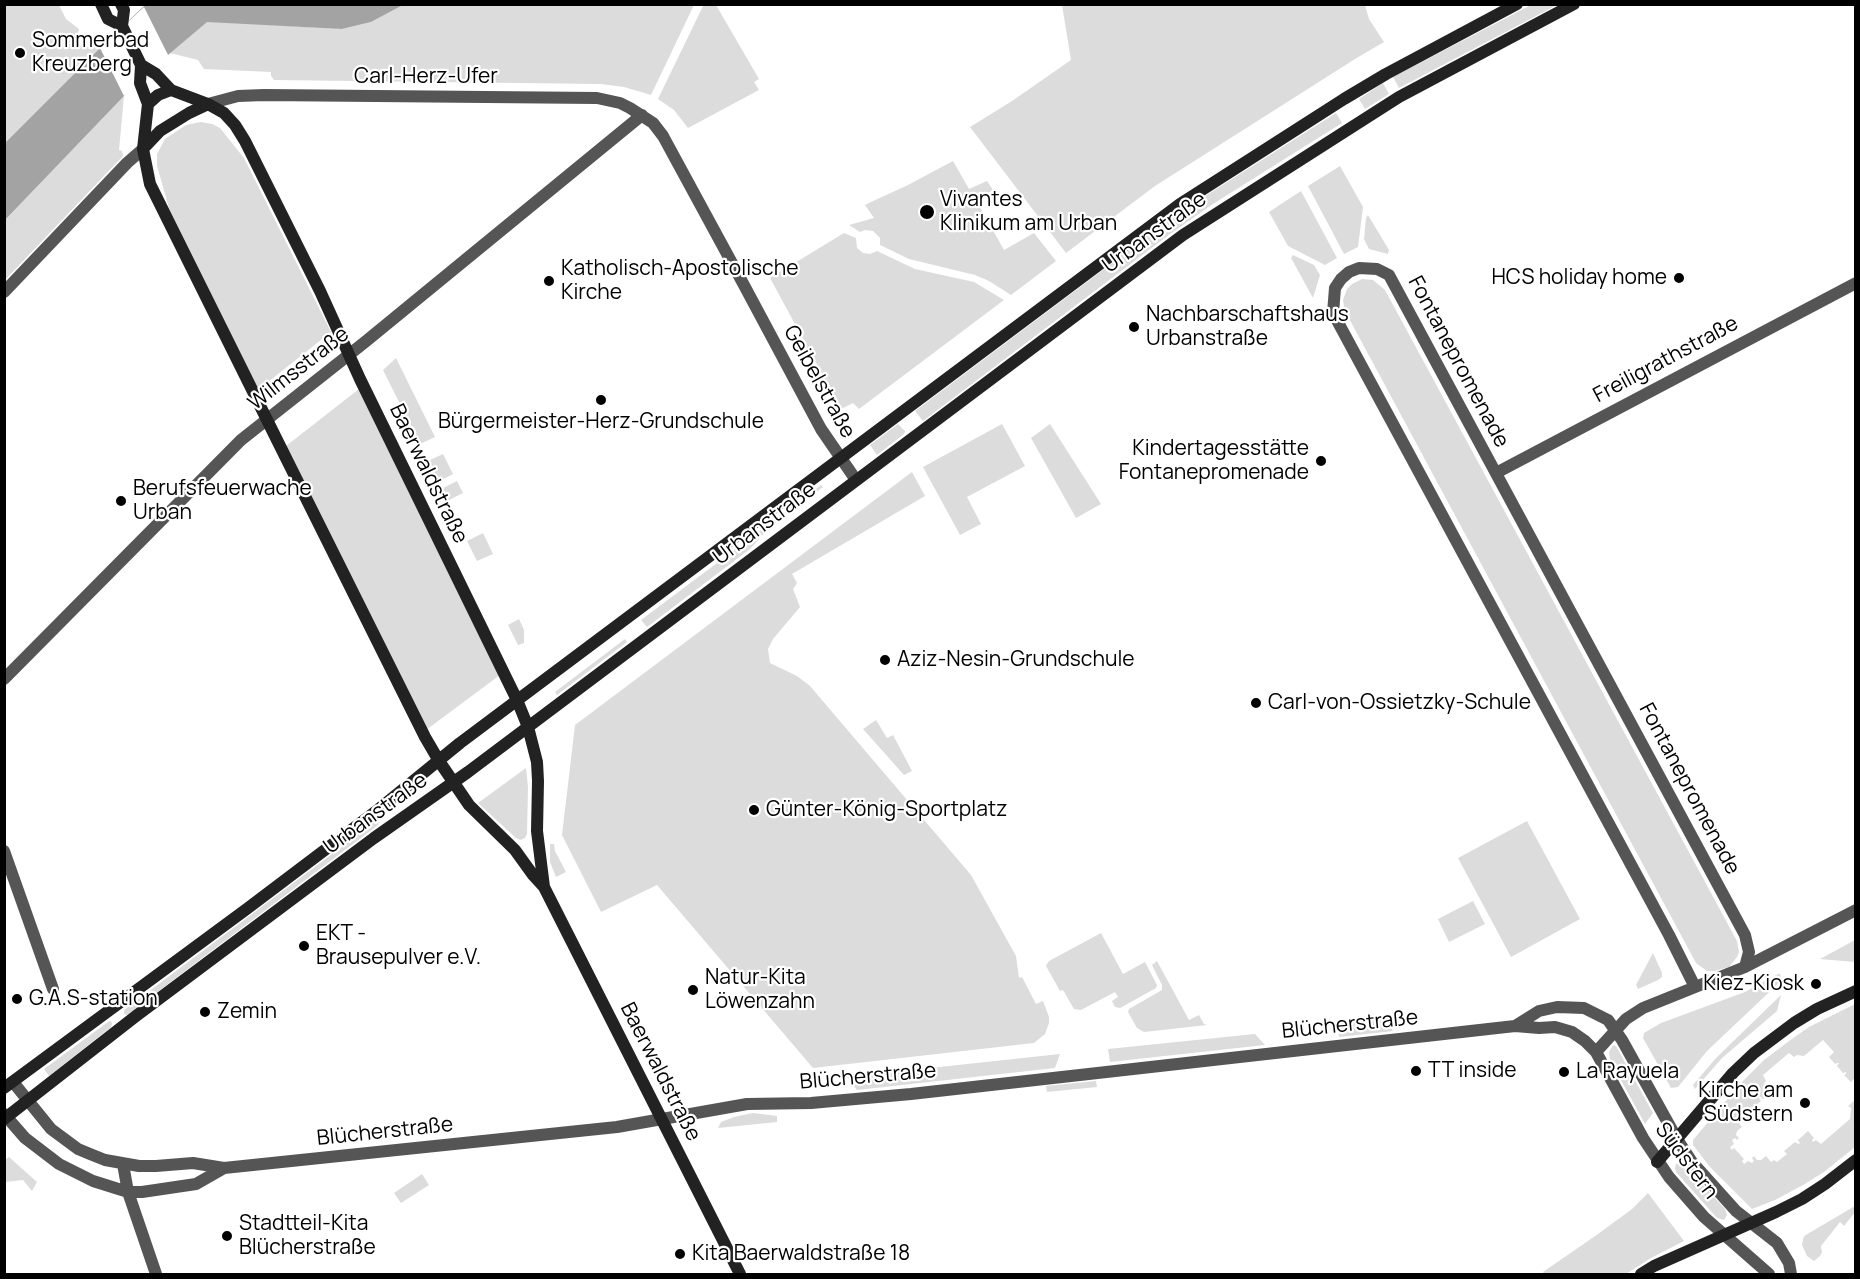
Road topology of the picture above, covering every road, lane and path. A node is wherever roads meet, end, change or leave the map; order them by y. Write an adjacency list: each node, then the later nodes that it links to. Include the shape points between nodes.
1 (101, 4): 5 (main road, via 108,19)
2 (121, 4): 5 (main road)
3 (1517, 4): 16 (main road, Urbanstraße, via 1386,74 1187,200)
4 (1574, 4): 18 (main road, Urbanstraße, via 1399,97 1215,213)
5 (122, 27): 6 (main road)
6 (146, 68): 7 (main road, Baerwaldstraße); 8 (main road, Baerwaldstraße, via 140,81)
7 (171, 90): 8 (main road); 9 (main road, Baerwaldstraße)
8 (148, 104): 11 (main road, Baerwaldstraße)
9 (208, 104): 10 (street, Carl-Herz-Ufer, via 245,95 585,98 620,103); 11 (main road, via 160,131); 14 (main road, Baerwaldstraße, via 224,113 245,141)
10 (642, 115): 14 (street, Wilmsstraße); 16 (street, Geibelstraße, via 663,136)
11 (143, 149): 13 (street); 15 (main road, Baerwaldstraße, via 150,184)
12 (1856, 283): 17 (street, Freiligrathstraße)
13 (4, 292)
14 (349, 355): 15 (street, Wilmsstraße); 20 (main road, Baerwaldstraße)
15 (267, 419): 19 (street, Wilmsstraße, via 241,440); 22 (main road, Baerwaldstraße)
16 (840, 459): 18 (street, Geibelstraße); 20 (main road, Urbanstraße)
17 (1496, 472): 27 (street, Fontanepromenade, via 1745,934 1749,952); 28 (street, Fontanepromenade, via 1389,275 1377,269 1349,272 1335,288 1333,313)
18 (856, 480): 21 (main road, Urbanstraße)
19 (4, 679)
20 (517, 700): 21 (main road, Baerwaldstraße); 22 (main road, Urbanstraße)
21 (528, 727): 23 (main road, Urbanstraße); 25 (main road, Baerwaldstraße, via 537,762 537,831)
22 (439, 761): 23 (main road, Baerwaldstraße); 34 (main road, Urbanstraße, via 379,810)
23 (453, 783): 25 (main road, Baerwaldstraße); 35 (main road, Urbanstraße, via 364,845)
24 (4, 851): 29 (street)
25 (544, 886): 37 (main road, Baerwaldstraße)
26 (1856, 910): 27 (street)
27 (1745, 967): 28 (street)
28 (1695, 987): 32 (street, via 1643,1008)
29 (53, 989)
30 (1856, 991): 38 (main road, Südstern, via 1817,1009 1754,1053)
31 (1515, 1026): 32 (street, Blücherstraße, via 1539,1011 1570,1006 1596,1013); 33 (street, Blücherstraße, via 1565,1029); 37 (street, Blücherstraße, via 910,1094 802,1104 747,1104)
32 (1616, 1030): 33 (street); 38 (street, Südstern)
33 (1596, 1052): 40 (street, Südstern)
34 (9, 1085): 35 (street, Blücherstraße)
35 (28, 1101): 36 (main road, Urbanstraße); 41 (street, Blücherstraße, via 51,1129 71,1144)
36 (5, 1116): 43 (street, Blücherstraße, via 58,1164 93,1182)
37 (662, 1119): 42 (street, Blücherstraße); 47 (main road, Baerwaldstraße)
38 (1677, 1139): 40 (main road); 44 (street, Südstern, via 1708,1182)
39 (1856, 1160): 44 (main road, via 1802,1199)
40 (1657, 1162): 45 (street, Südstern)
41 (123, 1164): 42 (street, Blücherstraße, via 193,1162); 43 (street)
42 (224, 1168): 43 (street, Blücherstraße, via 196,1184)
43 (128, 1192): 46 (street)
44 (1752, 1223): 45 (main road); 50 (street, Südstern, via 1777,1243)
45 (1722, 1235): 48 (main road); 49 (street, Südstern)
46 (156, 1275)
47 (740, 1275)
48 (1641, 1275)
49 (1769, 1275)
50 (1791, 1275)

